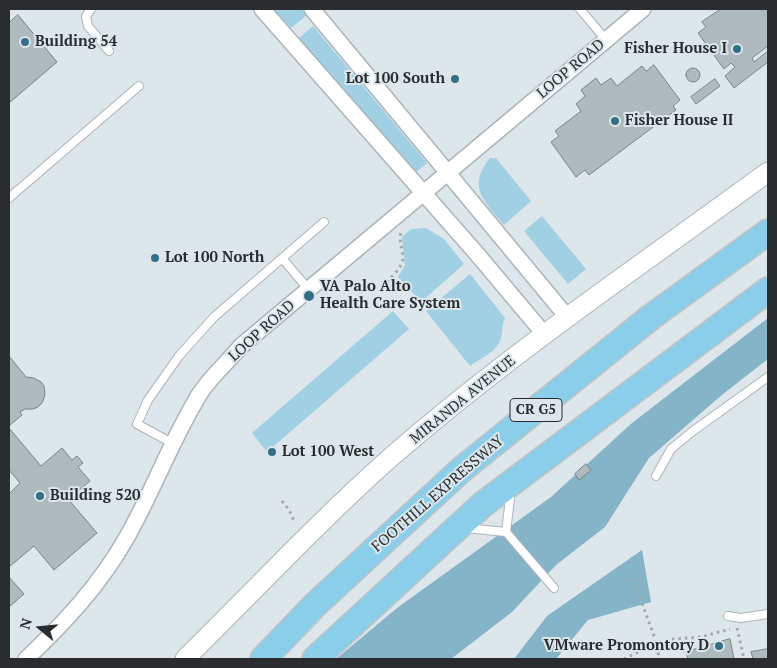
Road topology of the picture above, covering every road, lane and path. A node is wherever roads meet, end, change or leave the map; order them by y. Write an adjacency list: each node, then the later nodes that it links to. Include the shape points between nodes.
1 (91, 9): 7 (lane, via 86,16 88,26)
2 (262, 9): 11 (street)
3 (312, 9): 10 (street)
4 (643, 9): 6 (street, LOOP ROAD)
5 (581, 10): 6 (lane)
6 (606, 40): 10 (street, LOOP ROAD)
7 (109, 51)
8 (139, 86): 12 (lane)
9 (768, 172): 20 (street, MIRANDA AVENUE)
10 (447, 173): 11 (street, LOOP ROAD); 20 (street)
11 (424, 194): 18 (street, LOOP ROAD); 21 (street)
12 (9, 198)
13 (324, 222): 16 (lane)
14 (404, 228): 17 (path, via 400,239 402,263)
15 (768, 232): 32 (highway, FOOTHILL EXPRESSWAY / CR G5, via 651,317 461,470)
16 (282, 258): 18 (lane); 23 (lane, via 214,316 179,356 148,400 137,424)
17 (387, 282)
18 (309, 290): 23 (street, LOOP ROAD, via 241,346 200,393)
19 (768, 290): 25 (highway, CR G5)
20 (568, 318): 21 (street, MIRANDA AVENUE)
21 (545, 335): 39 (street, MIRANDA AVENUE, via 390,458)
22 (768, 377): 24 (lane, via 671,449)
23 (172, 443): 38 (street, LOOP ROAD, via 127,537 97,585 60,628)
24 (656, 476)
25 (512, 483): 28 (highway, CR G5); 29 (lane)
26 (282, 501): 27 (path)
27 (294, 521)
28 (458, 527): 29 (lane); 42 (highway, CR G5)
29 (506, 532): 31 (lane)
30 (633, 579): 37 (path)
31 (554, 588)
32 (316, 604): 40 (highway); 41 (highway, FOOTHILL EXPRESSWAY / CR G5)
33 (768, 614): 34 (lane, via 741,618)
34 (728, 616)
35 (737, 628): 36 (path); 37 (path); 45 (path)
36 (744, 628)
37 (657, 644): 43 (path); 44 (path)
38 (26, 659)
39 (185, 659)
40 (252, 659)
41 (263, 659)
42 (315, 659)
43 (624, 659)
44 (659, 659)
45 (744, 659)

